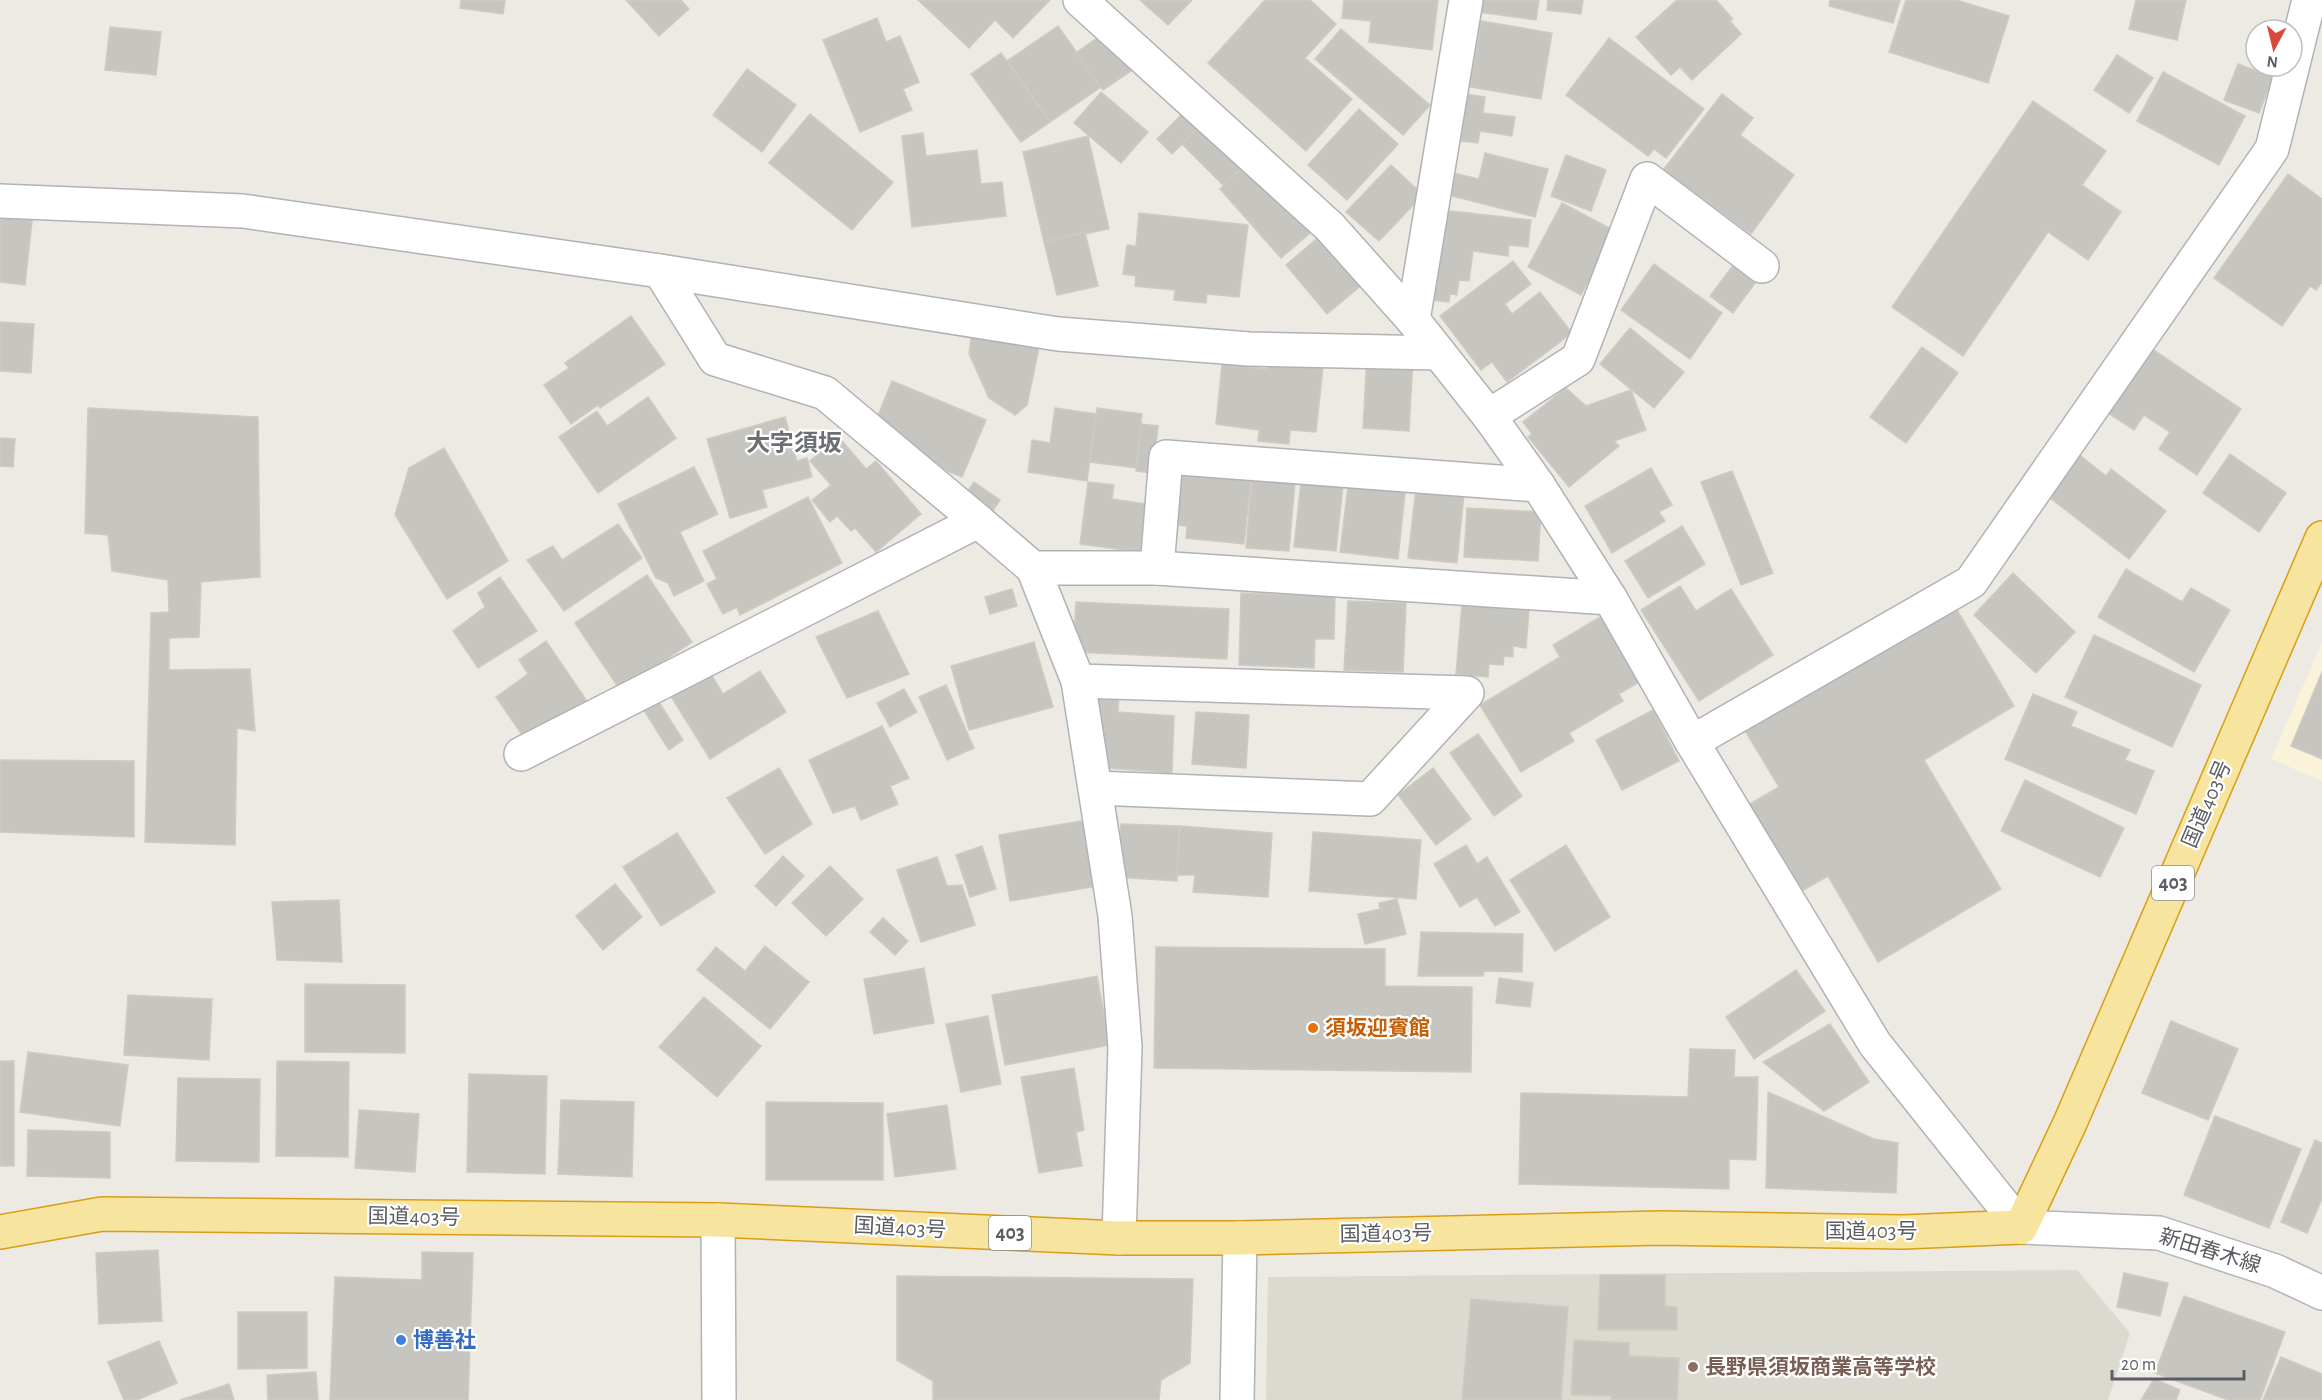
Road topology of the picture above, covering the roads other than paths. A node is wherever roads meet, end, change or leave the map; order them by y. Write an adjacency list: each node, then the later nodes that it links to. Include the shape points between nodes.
1 (1080, 0): 7 (street, via 1330,227)
2 (1466, 0): 7 (street)
3 (2309, 0): 17 (street, via 2272,149 1971,582)
4 (0, 201): 6 (street, via 243,211)
5 (1762, 266): 9 (street, via 1647,179 1578,359)
6 (660, 271): 8 (street, via 1058,334 1249,349); 11 (street, via 715,359 825,393)
7 (1413, 320): 8 (street)
8 (1439, 353): 9 (street)
9 (1489, 416): 10 (street)
10 (1538, 485): 14 (street, via 1166,457); 15 (street)
11 (978, 521): 13 (street); 18 (street)
12 (2322, 538): 21 (highway, 国道403号 / 403, via 2070,1123)
13 (1033, 568): 14 (street); 16 (street)
14 (1157, 568): 15 (street)
15 (1610, 598): 17 (street)
16 (1078, 681): 19 (street); 19 (street, via 1467,693 1370,799)
17 (1692, 742): 21 (street, via 1875,1044)
18 (521, 754)
19 (1095, 788): 23 (street, via 1115,916 1125,1047)
20 (718, 1220): 22 (highway, 国道403号 / 403, via 102,1214); 23 (highway, 国道403号 / 403); 26 (street)
21 (2021, 1227): 24 (highway, 国道403号 / 403, via 1903,1232 1660,1228); 25 (street, 新田春木線, via 2159,1233 2276,1271)
22 (0, 1232)
23 (1119, 1238): 24 (highway, 国道403号 / 403)
24 (1240, 1238): 27 (street)
25 (2322, 1293)
26 (719, 1400)
27 (1237, 1400)

